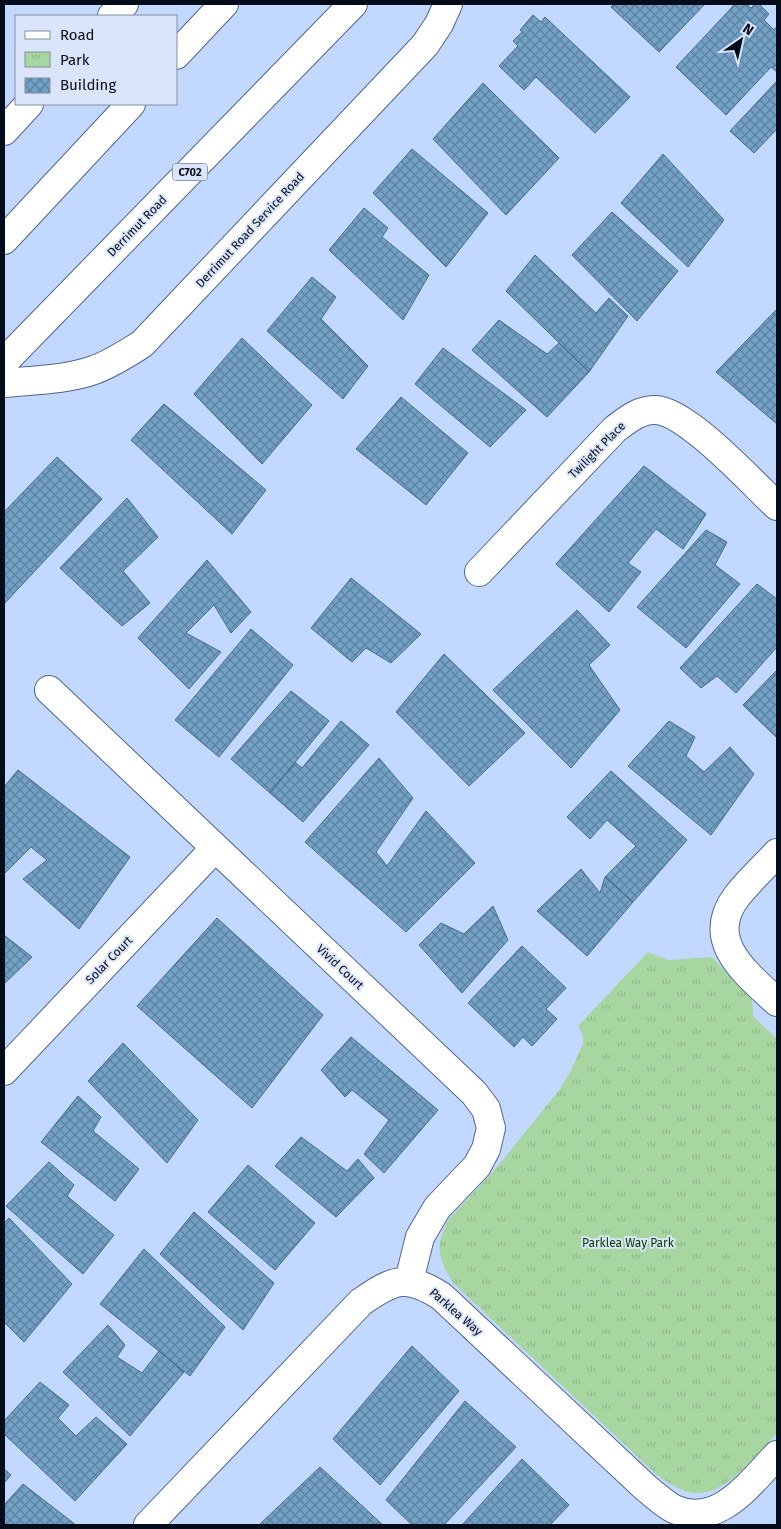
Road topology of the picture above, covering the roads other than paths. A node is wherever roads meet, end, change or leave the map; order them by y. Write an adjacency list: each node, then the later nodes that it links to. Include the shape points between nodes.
1 (124, 4): 5 (main road)
2 (224, 4): 6 (main road)
3 (353, 4): 11 (main road, Derrimut Road / C702)
4 (448, 4): 12 (main road, Derrimut Road Service Road, via 425,45 142,344 119,360 93,371)
5 (113, 15)
6 (178, 53)
7 (28, 105): 9 (main road)
8 (130, 105): 10 (main road)
9 (4, 131)
10 (4, 240)
11 (4, 362)
12 (4, 383)
13 (777, 506): 14 (main road, Twilight Place, via 696,429 665,411 644,412 630,417 615,429)
14 (479, 572)
15 (50, 690): 16 (main road, Vivid Court)
16 (215, 848): 19 (main road, Solar Court); 20 (main road, Vivid Court, via 474,1093 486,1108 491,1128 486,1149 477,1166 437,1208 420,1237)
17 (777, 853): 18 (main road, via 737,896 724,924 724,936 735,959)
18 (777, 1002)
19 (4, 1071)
20 (408, 1280): 22 (main road, Parklea Way, via 441,1296 646,1488); 23 (main road, via 382,1287 361,1302)
21 (777, 1455): 22 (main road, Parklea Way, via 726,1506)
22 (691, 1520)
23 (148, 1525)

